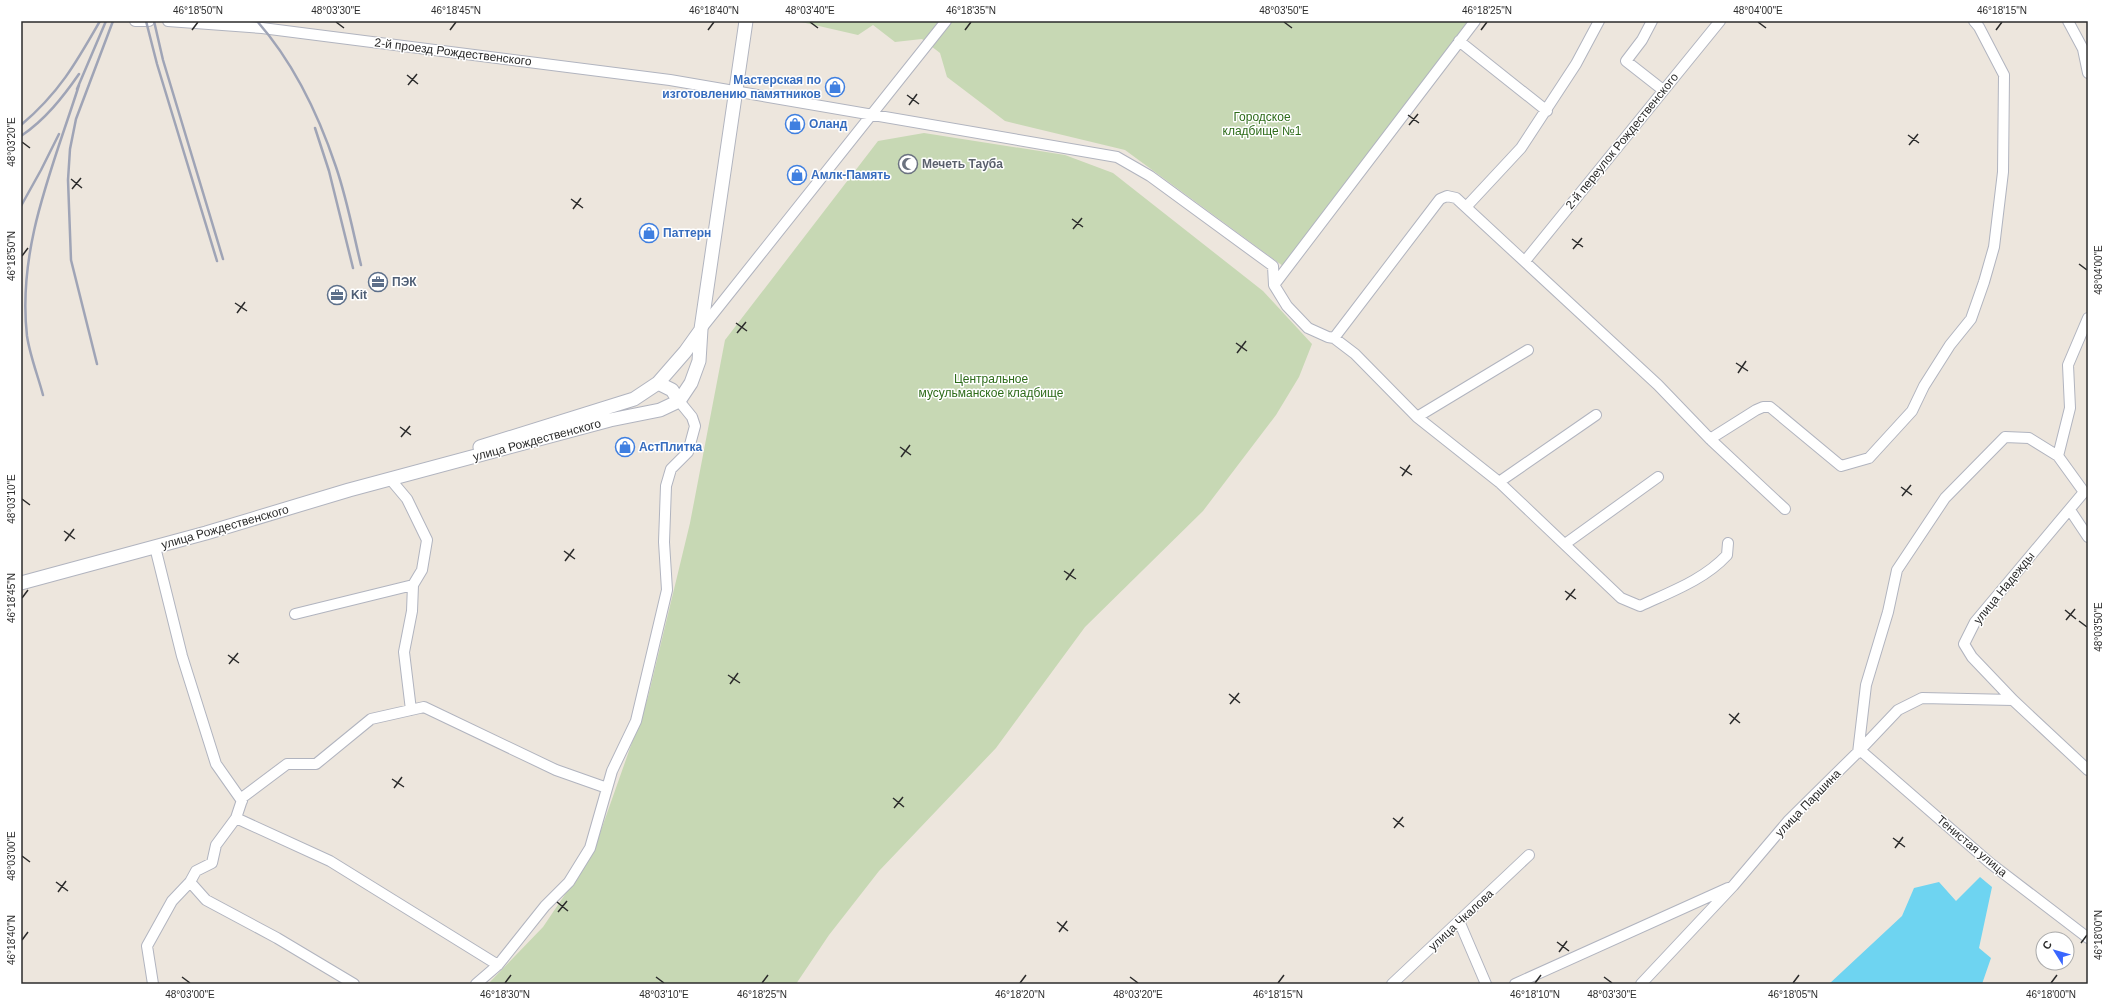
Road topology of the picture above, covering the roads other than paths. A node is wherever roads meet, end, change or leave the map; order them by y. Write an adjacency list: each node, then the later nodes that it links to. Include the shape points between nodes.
1 (135, 21): 2 (street)
2 (149, 21)
3 (168, 21): 15 (street, 2-й проезд Рождественского, via 262,28 670,80)
4 (746, 21): 15 (main road)
5 (946, 21): 17 (street)
6 (1475, 21): 12 (street)
7 (1599, 21): 16 (street)
8 (1652, 21): 14 (street, via 1626,61)
9 (1720, 21): 14 (street, 2-й переулок Рождественского)
10 (1974, 21): 30 (street, via 2004,75 2003,172 1994,247 1971,319 1950,345 1924,386 1912,411 1869,458 1841,466 1770,407 1756,410)
11 (2068, 21): 13 (street, via 2083,49)
12 (1460, 41): 16 (street); 20 (street)
13 (2088, 73)
14 (1663, 90): 19 (street, 2-й переулок Рождественского)
15 (736, 92): 17 (street, 2-й проезд Рождественского); 22 (main road)
16 (1547, 111): 18 (street, via 1521,148)
17 (873, 115): 20 (street, 2-й проезд Рождественского, via 1117,157 1150,176 1273,266); 22 (street)
18 (1467, 206): 19 (street); 23 (street, via 1456,198 1447,196 1440,199)
19 (1525, 261): 30 (street, via 1658,385)
20 (1274, 284): 23 (street, via 1287,306 1308,328)
21 (2088, 318): 31 (street, via 2068,365 2070,408)
22 (701, 330): 25 (main road); 26 (main road, via 699,361 691,383)
23 (1334, 338): 29 (street, via 1355,354)
24 (1528, 350): 29 (street)
25 (653, 387): 26 (main road, via 672,390); 27 (main road, via 646,398); 35 (main road, via 634,399)
26 (679, 402): 27 (main road, улица Рождественского); 49 (street, via 692,417 695,426 688,452 671,469 666,486 664,542 667,590 636,721 612,771)
27 (660, 410): 33 (main road, улица Рождественского, via 610,420)
28 (1596, 415): 34 (street)
29 (1417, 417): 34 (street)
30 (1710, 439): 36 (street)
31 (2058, 456): 37 (street, улица Надежды, via 2084,492); 47 (street, via 2029,438 2004,437 1945,498 1897,570 1888,612 1866,684)
32 (1658, 477): 40 (street)
33 (391, 480): 35 (main road, улица Рождественского); 43 (street, via 407,499 427,540 422,570)
34 (1499, 482): 40 (street)
35 (350, 490): 41 (main road, улица Рождественского)
36 (1786, 509)
37 (2070, 510): 38 (street); 45 (street, улица Надежды, via 1974,622 1964,644 1972,658)
38 (2088, 537)
39 (1728, 542): 40 (street, via 1727,555 1717,566 1700,578 1640,606 1621,598)
40 (1565, 544)
41 (155, 548): 42 (main road, улица Рождественского); 50 (street, via 182,656 216,764)
42 (21, 583)
43 (414, 585): 44 (street); 46 (street, via 404,652)
44 (295, 614)
45 (2012, 700): 47 (street, улица Паршина, via 1922,698 1898,710); 48 (street, улица Надежды)
46 (410, 710): 49 (street, via 424,707 556,770); 50 (street, via 371,719 316,764 286,764 243,797)
47 (1859, 752): 54 (street, улица Паршина, via 1789,820); 56 (street, Тенистая улица, via 1990,862)
48 (2088, 770)
49 (607, 788): 57 (street, via 590,848 569,882 545,906)
50 (242, 801): 51 (street)
51 (236, 818): 53 (street, via 216,845 212,863 196,872); 57 (street, via 330,861)
52 (1529, 855): 55 (street, улица Чкалова)
53 (190, 882): 58 (street, via 172,901 147,946); 59 (street, via 206,900)
54 (1733, 886): 63 (street); 64 (street, улица Паршина)
55 (1459, 921): 61 (street, улица Чкалова); 62 (street)
56 (2088, 938)
57 (498, 965): 60 (street)
58 (153, 984)
59 (354, 984)
60 (476, 984)
61 (1392, 984)
62 (1486, 984)
63 (1515, 984)
64 (1642, 984)

